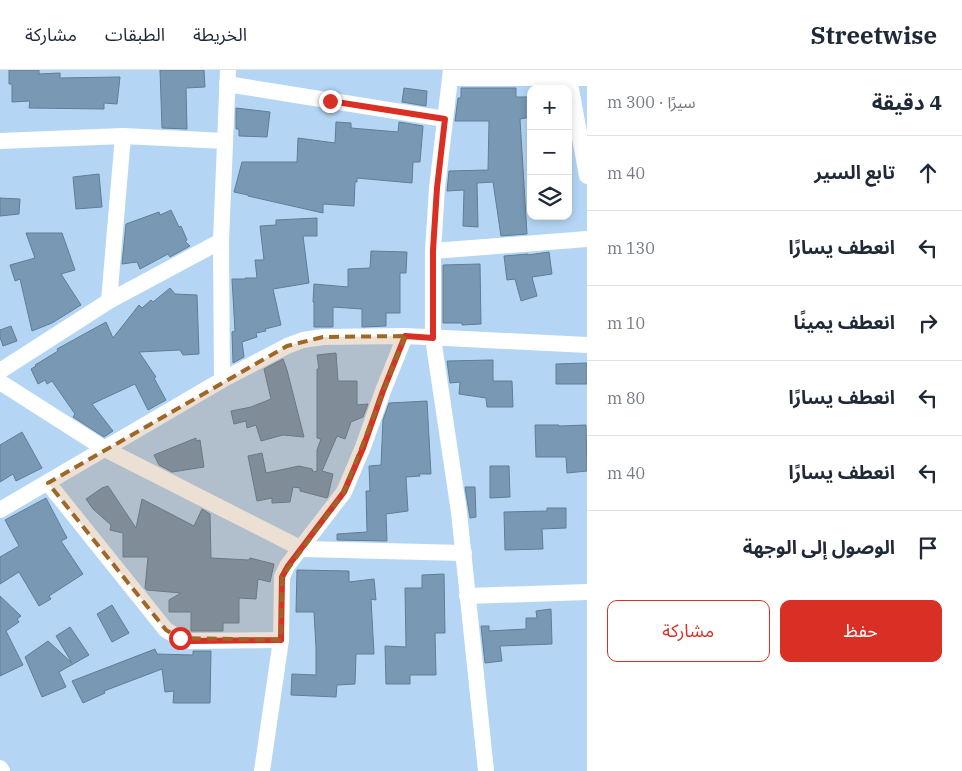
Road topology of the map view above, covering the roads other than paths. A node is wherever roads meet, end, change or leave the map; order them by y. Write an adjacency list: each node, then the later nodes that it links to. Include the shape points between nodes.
1 (450, 74): 3 (street); 5 (street)
2 (227, 77): 5 (street); 8 (street)
3 (569, 78): 4 (street); 9 (street)
4 (587, 78)
5 (445, 119): 12 (street)
6 (123, 136): 7 (street); 8 (street); 13 (street)
7 (0, 141)
8 (225, 141): 11 (street)
9 (587, 176)
10 (587, 238): 12 (street)
11 (222, 242): 13 (street); 18 (street)
12 (433, 250): 15 (street)
13 (109, 301): 17 (street)
14 (405, 336): 15 (street); 18 (street, via 303,340); 23 (street, via 344,492)
15 (433, 338): 16 (street); 24 (street)
16 (587, 345)
17 (0, 371)
18 (222, 380): 20 (street)
19 (0, 382): 20 (street)
20 (105, 449): 21 (street); 23 (street)
21 (48, 483): 22 (street); 27 (street, via 166,630 191,641)
22 (0, 510)
23 (302, 549): 24 (street); 27 (street, via 282,577)
24 (464, 553): 26 (street)
25 (587, 592): 26 (street)
26 (467, 596): 29 (street)
27 (281, 640): 28 (street)
28 (262, 771)
29 (486, 771)

